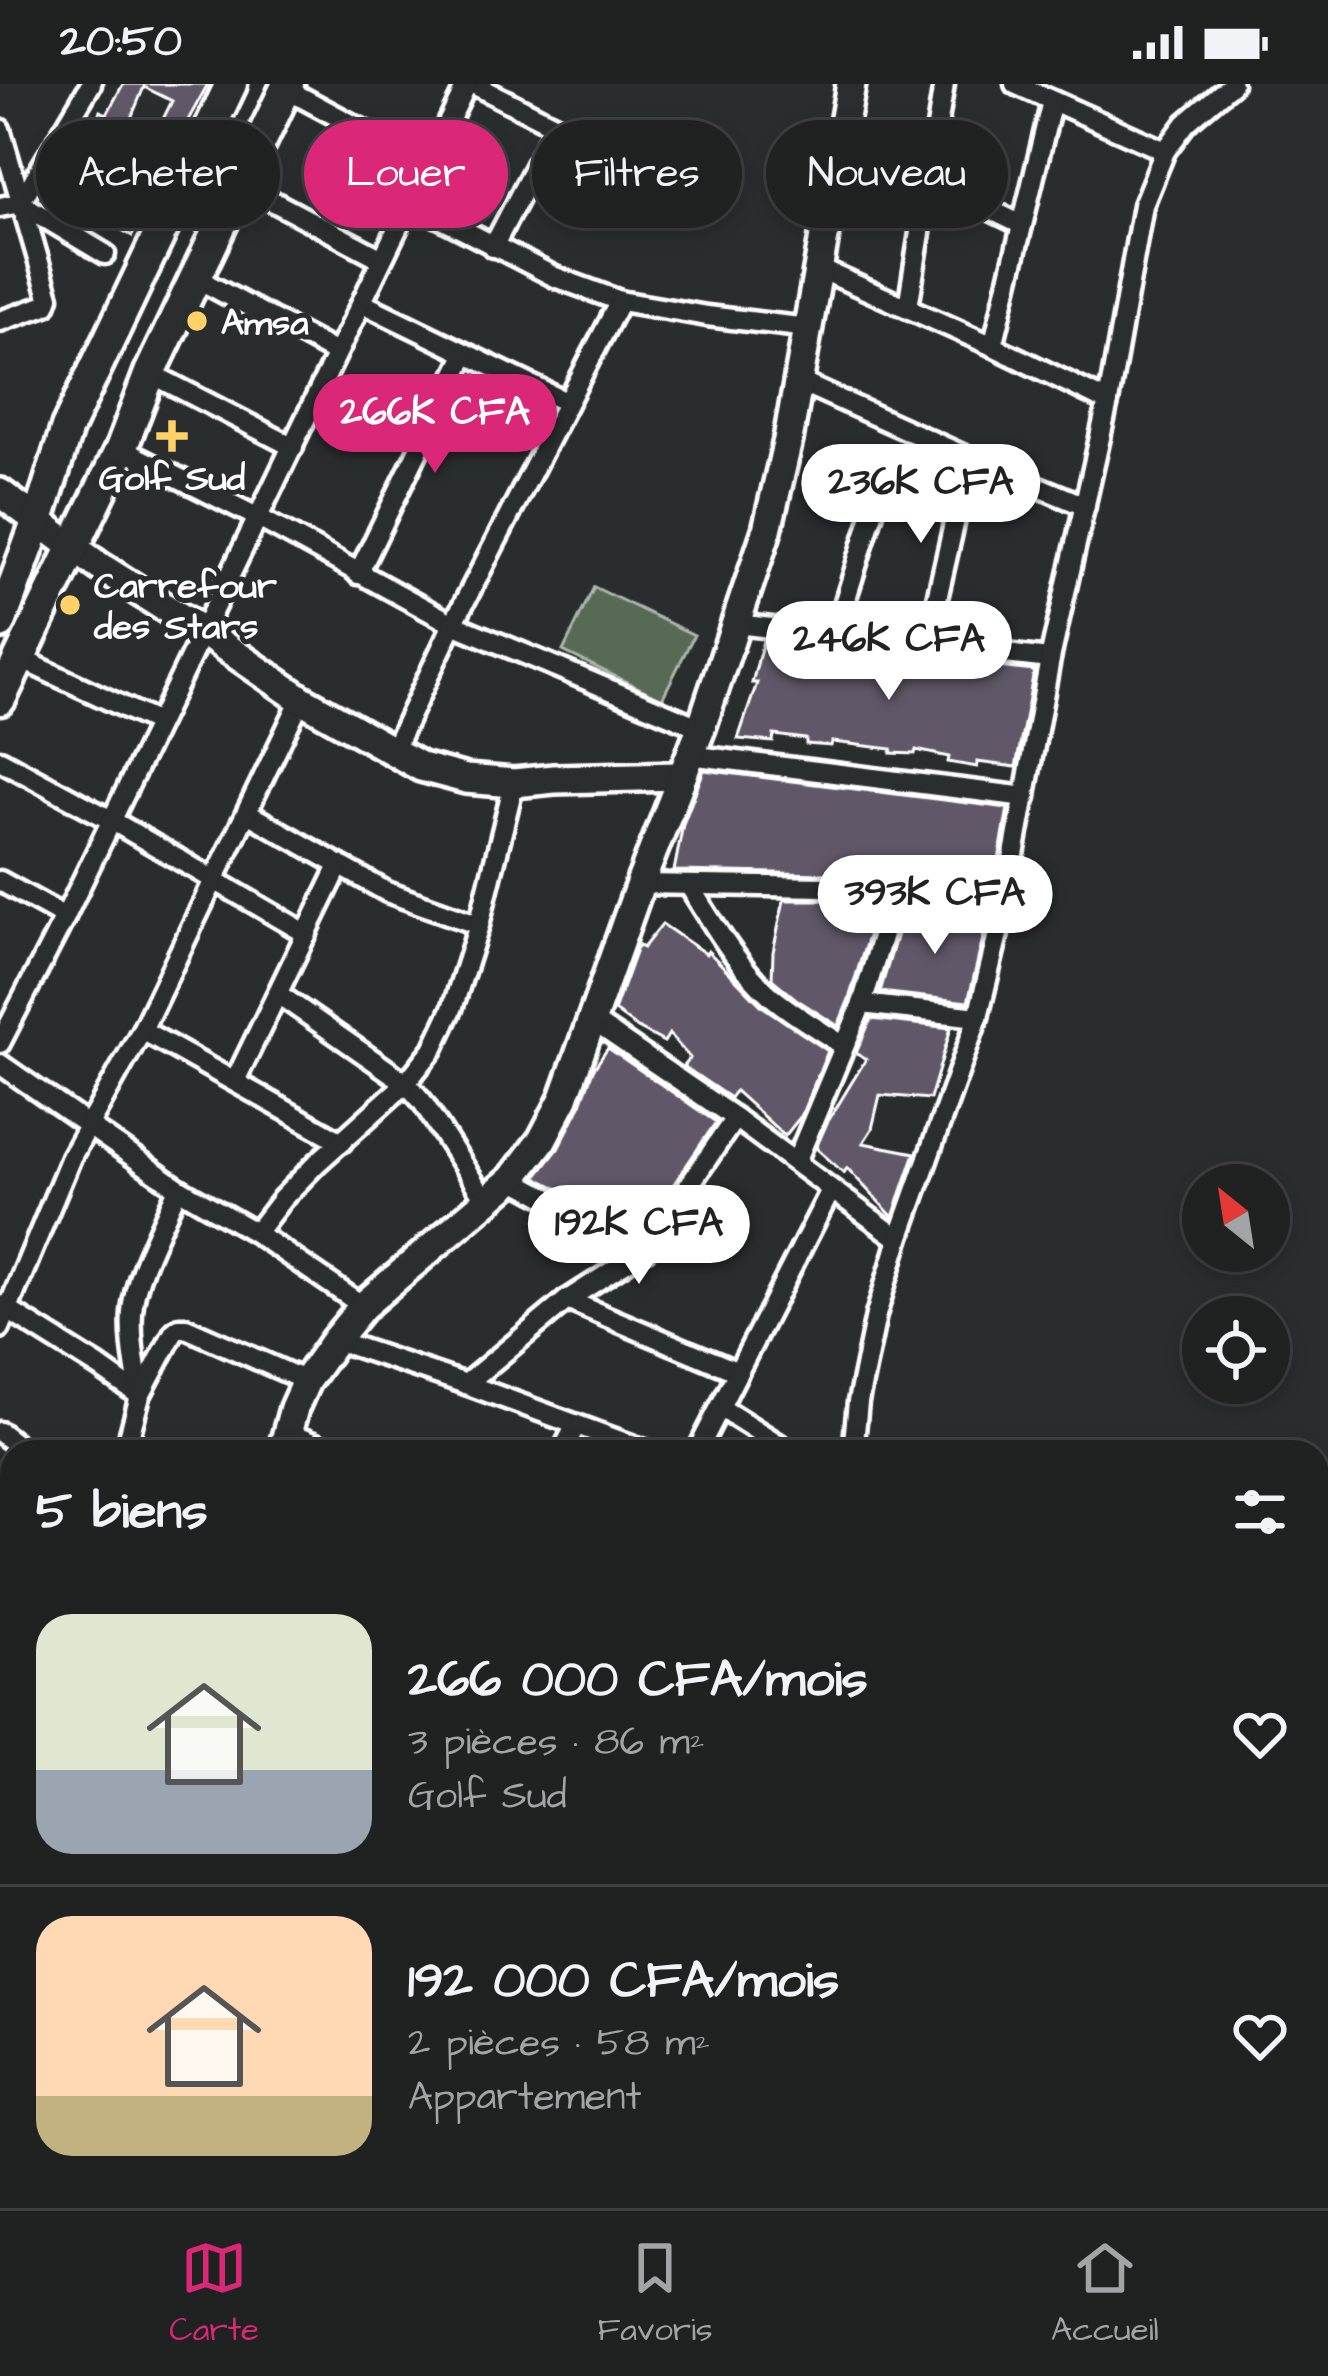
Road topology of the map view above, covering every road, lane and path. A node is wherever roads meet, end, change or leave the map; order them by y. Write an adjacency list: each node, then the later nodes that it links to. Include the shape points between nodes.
1 (91, 84): 18 (street)
2 (231, 84): 51 (main road, via 67,428)
3 (470, 84): 12 (street); 13 (street)
4 (850, 84): 30 (street)
5 (944, 84): 14 (street)
6 (1016, 84): 9 (street)
7 (1232, 84): 16 (street)
8 (287, 86): 10 (main road); 11 (street)
9 (1052, 101): 16 (street); 22 (street)
10 (271, 120)
11 (348, 120)
12 (451, 120)
13 (544, 120)
14 (938, 120)
15 (0, 129): 18 (street)
16 (1165, 151): 43 (street, via 1143,205)
17 (532, 172): 27 (street)
18 (20, 203): 20 (street); 28 (street); 35 (street, via 49,297)
19 (280, 205): 29 (street)
20 (0, 207)
21 (1008, 218): 22 (street)
22 (1022, 225): 37 (street)
23 (219, 228): 31 (main road)
24 (397, 228): 29 (street)
25 (458, 228): 27 (street)
26 (921, 228): 34 (street)
27 (493, 247): 32 (street)
28 (105, 254)
29 (382, 259): 33 (street)
30 (820, 269): 34 (street); 36 (street)
31 (196, 278): 38 (street); 40 (main road)
32 (620, 301): 36 (street); 42 (street)
33 (362, 303): 38 (street); 39 (street)
34 (908, 307): 37 (street)
35 (0, 321)
36 (808, 328): 41 (street)
37 (993, 346): 43 (street)
38 (336, 353): 44 (street)
39 (465, 355): 42 (street); 52 (street)
40 (150, 373): 44 (street); 45 (main road)
41 (798, 381): 46 (street); 55 (street)
42 (566, 402): 54 (street)
43 (1108, 402): 49 (street)
44 (293, 446): 50 (street)
45 (121, 449): 50 (street); 51 (main road)
46 (969, 458): 49 (street); 58 (street)
47 (888, 465): 57 (street)
48 (0, 493): 51 (street)
49 (1085, 506): 60 (street)
50 (257, 518): 52 (street); 56 (street)
51 (56, 534): 53 (main road); 56 (street); 59 (main road)
52 (358, 574): 54 (street)
53 (0, 622)
54 (453, 624): 64 (street); 65 (street)
55 (736, 624): 57 (street); 64 (street)
56 (202, 631): 62 (street); 63 (street)
57 (834, 636): 58 (street)
58 (926, 647): 60 (street)
59 (20, 658): 61 (main road); 63 (street)
60 (1050, 659): 69 (street)
61 (0, 699)
62 (301, 699): 65 (street); 70 (street)
63 (158, 723): 71 (street)
64 (700, 728): 67 (street)
65 (392, 753): 68 (street, via 466,779)
66 (0, 760): 71 (street)
67 (684, 766): 68 (street); 69 (street); 75 (street)
68 (514, 782): 80 (street)
69 (1025, 796): 78 (street)
70 (247, 813): 72 (street); 73 (street)
71 (111, 820): 73 (street); 79 (street)
72 (338, 866): 80 (street); 81 (street)
73 (213, 880): 81 (street); 86 (street)
74 (0, 881): 79 (street)
75 (640, 884): 76 (street); 85 (street)
76 (690, 887): 77 (street, via 827,887); 88 (street, via 753,978)
77 (894, 897): 78 (street); 83 (street)
78 (1004, 909): 84 (street)
79 (65, 917): 87 (street)
80 (479, 925): 91 (street, via 452,1010)
81 (307, 934): 82 (street)
82 (278, 994): 90 (street); 91 (street)
83 (862, 1004): 84 (street); 88 (street)
84 (978, 1017): 101 (street)
85 (593, 1021): 92 (street); 96 (street, via 564,1098)
86 (142, 1030): 90 (street); 93 (street)
87 (0, 1043)
88 (844, 1046): 95 (street)
89 (0, 1064): 93 (street)
90 (235, 1081): 94 (street)
91 (406, 1083): 94 (street); 99 (street)
92 (735, 1118): 95 (street); 102 (street)
93 (86, 1126): 97 (street); 105 (street)
94 (341, 1142): 100 (street)
95 (796, 1162): 98 (street)
96 (512, 1179): 99 (street); 102 (street)
97 (178, 1188): 100 (street); 110 (street, via 132,1306)
98 (831, 1190): 101 (street); 107 (street)
99 (486, 1202): 104 (street)
100 (256, 1233): 104 (street)
101 (899, 1239): 119 (street)
102 (645, 1250): 103 (street)
103 (567, 1300): 107 (street); 109 (street)
104 (363, 1306): 106 (street)
105 (3, 1314): 110 (street)
106 (335, 1340): 108 (street); 109 (street)
107 (738, 1372): 111 (street)
108 (306, 1382): 110 (street, via 179,1328); 114 (street)
109 (466, 1384): 112 (street)
110 (140, 1396): 113 (street)
111 (721, 1408): 117 (street); 118 (street)
112 (576, 1425): 115 (street); 116 (street)
113 (128, 1440)
114 (286, 1440)
115 (568, 1440)
116 (617, 1440)
117 (704, 1440)
118 (772, 1440)
119 (855, 1440)

